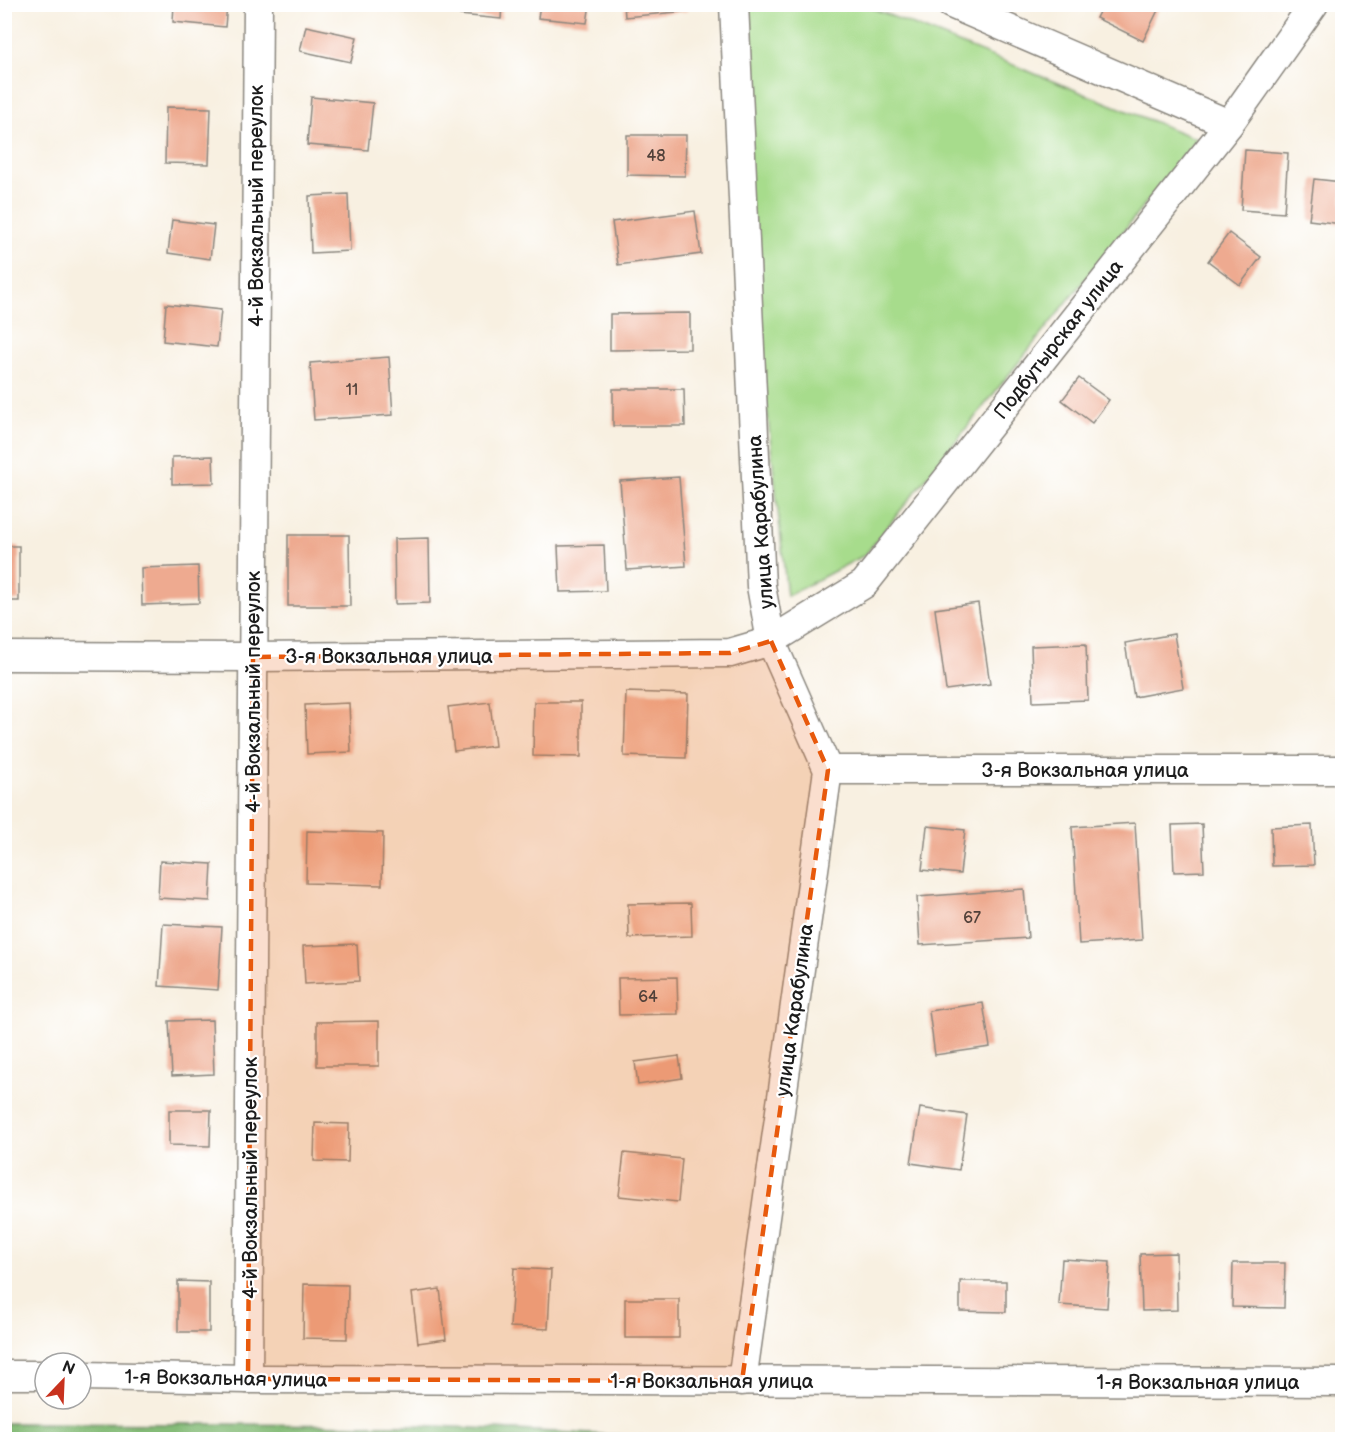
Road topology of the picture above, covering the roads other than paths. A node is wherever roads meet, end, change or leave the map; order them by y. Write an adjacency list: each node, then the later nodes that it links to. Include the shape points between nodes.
1 (258, 4): 8 (street, 4-й Вокзальный переулок)
2 (734, 4): 6 (street, улица Карабулина, via 761,586)
3 (951, 4): 5 (street)
4 (1314, 4): 5 (street, Подбутырская улица)
5 (1229, 124): 6 (street, Подбутырская улица, via 864,584)
6 (771, 641): 8 (street, 3-я Вокзальная улица, via 730,653); 9 (street, улица Карабулина)
7 (4, 656): 8 (street, 3-я Вокзальная улица)
8 (253, 657): 14 (street, 4-й Вокзальный переулок)
9 (828, 770): 10 (street, 3-я Вокзальная улица); 15 (street, улица Карабулина)
10 (1342, 770)
11 (4, 1375): 12 (street)
12 (33, 1375)
13 (93, 1376): 14 (street, 1-я Вокзальная улица)
14 (248, 1379): 15 (street, 1-я Вокзальная улица)
15 (742, 1381): 16 (street, 1-я Вокзальная улица)
16 (1342, 1382)

